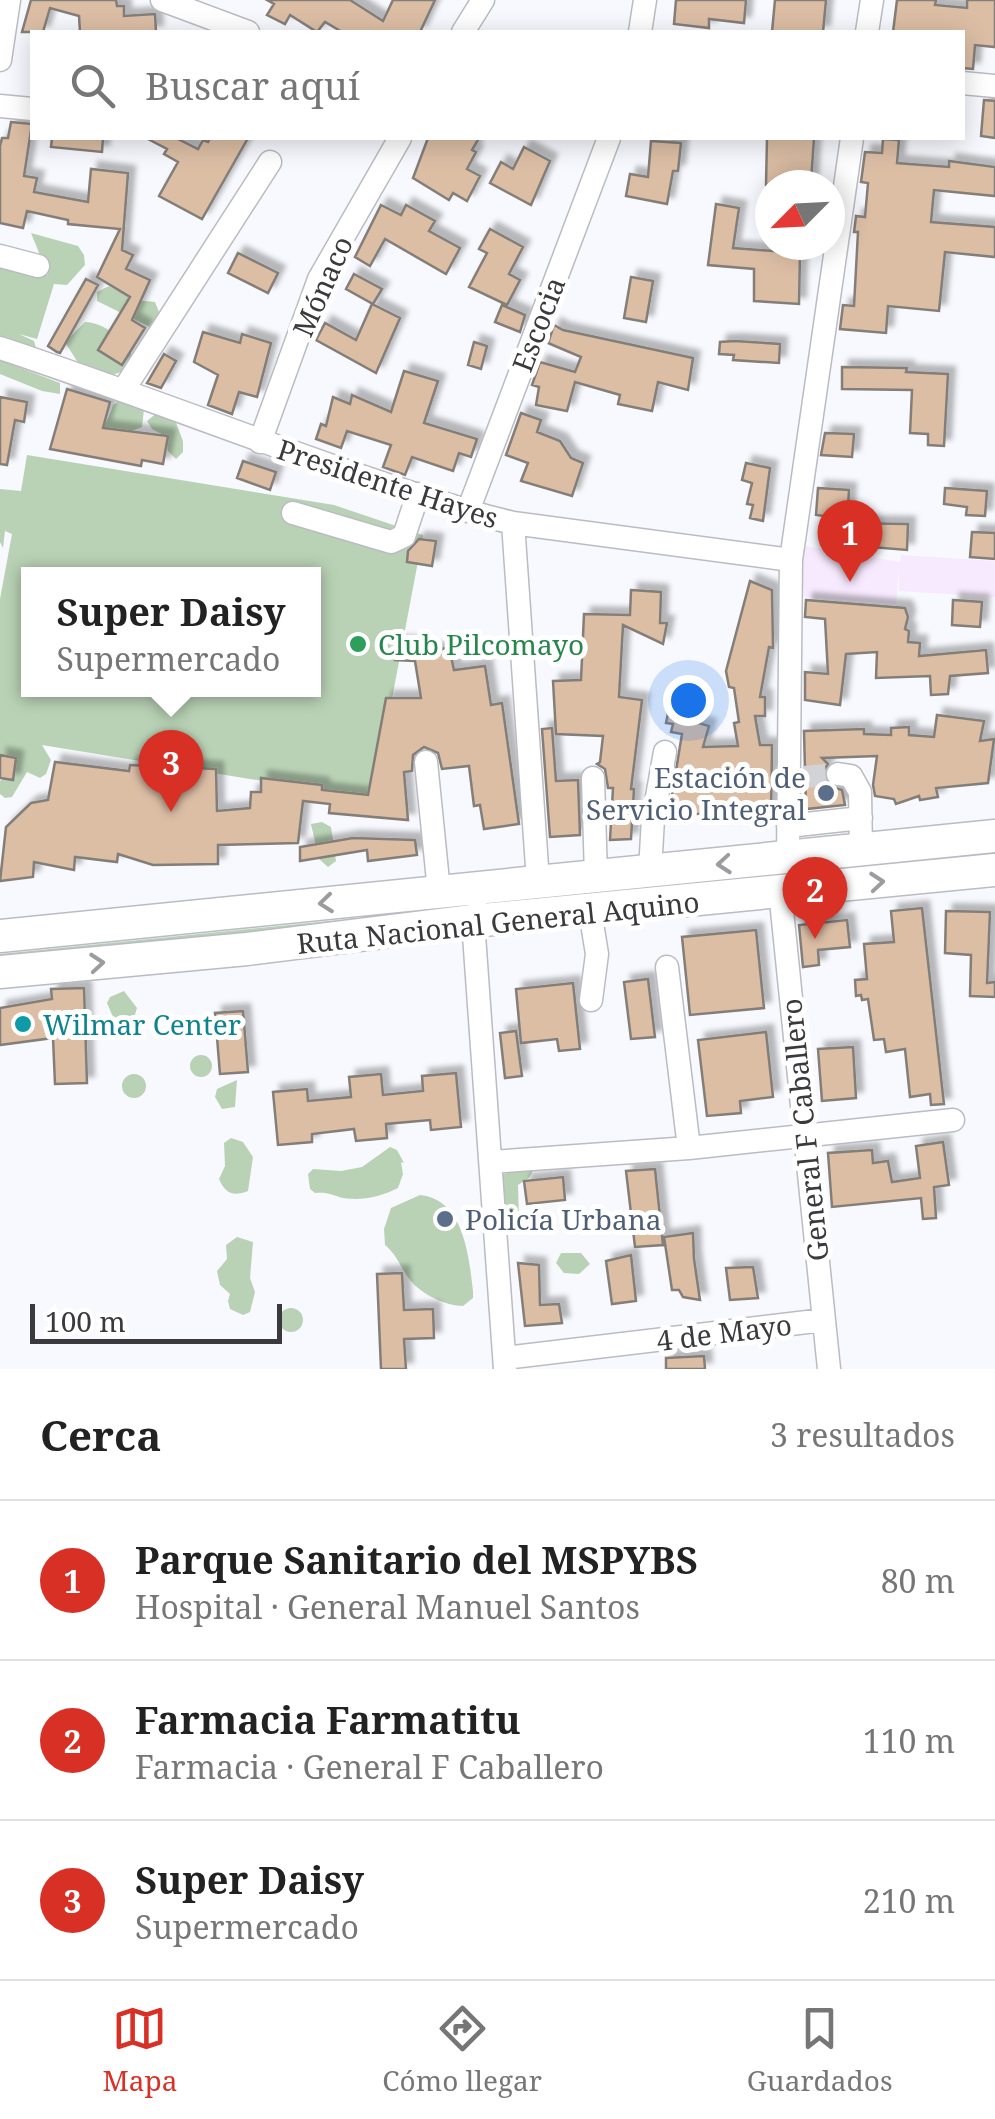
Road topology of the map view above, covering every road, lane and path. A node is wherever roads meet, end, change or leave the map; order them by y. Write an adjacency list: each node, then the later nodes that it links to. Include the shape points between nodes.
1 (9, 0): 10 (street)
2 (162, 0): 6 (street)
3 (483, 0): 7 (street)
4 (645, 0): 8 (street)
5 (872, 0): 9 (street)
6 (243, 30)
7 (464, 30)
8 (640, 30)
9 (867, 30)
10 (0, 60)
11 (965, 83): 12 (street)
12 (995, 86)
13 (0, 106): 14 (street)
14 (30, 109)
15 (399, 140): 23 (street, Mónaco, via 319,279)
16 (608, 140): 25 (street, Escocia)
17 (852, 140): 28 (street)
18 (270, 162): 22 (street)
19 (0, 256): 20 (street)
20 (38, 266)
21 (0, 348): 22 (street, Presidente Hayes)
22 (124, 388): 23 (street, Presidente Hayes)
23 (260, 442): 24 (street, Presidente Hayes)
24 (418, 494): 25 (street, Presidente Hayes); 26 (street, via 404,536 391,542)
25 (468, 510): 27 (street, Presidente Hayes)
26 (294, 513)
27 (514, 523): 28 (street, Presidente Hayes); 39 (street)
28 (791, 560): 36 (street, via 796,777)
29 (664, 752): 38 (street)
30 (426, 762): 41 (street)
31 (838, 774): 34 (street, via 857,783)
32 (593, 778): 39 (street)
33 (995, 822): 35 (street)
34 (861, 834): 35 (highway, Ruta Nacional General Aquino); 36 (highway, Ruta Nacional General Aquino)
35 (994, 836)
36 (788, 842): 38 (highway, Ruta Nacional General Aquino, one-way to 38)
37 (995, 870): 40 (highway, Ruta Nacional General Aquino, one-way to 37)
38 (650, 871): 39 (highway, Ruta Nacional General Aquino)
39 (566, 879): 41 (highway, Ruta Nacional General Aquino); 43 (street, via 547,896 488,903)
40 (780, 891): 42 (highway, Ruta Nacional General Aquino); 49 (street, General F Caballero)
41 (423, 892): 43 (highway, via 431,907 458,906); 44 (highway, Ruta Nacional General Aquino, one-way to 44)
42 (590, 911): 43 (highway, Ruta Nacional General Aquino); 47 (street, via 597,954)
43 (473, 921): 46 (highway, Ruta Nacional General Aquino, one-way to 43); 51 (street)
44 (0, 936)
45 (667, 967): 50 (street)
46 (0, 972)
47 (591, 1000)
48 (952, 1120): 49 (street)
49 (804, 1136): 50 (street); 52 (street, General F Caballero)
50 (688, 1148): 51 (street)
51 (491, 1162): 53 (street)
52 (824, 1320): 53 (street, 4 de Mayo); 54 (street, General F Caballero)
53 (505, 1364)
54 (829, 1369)

